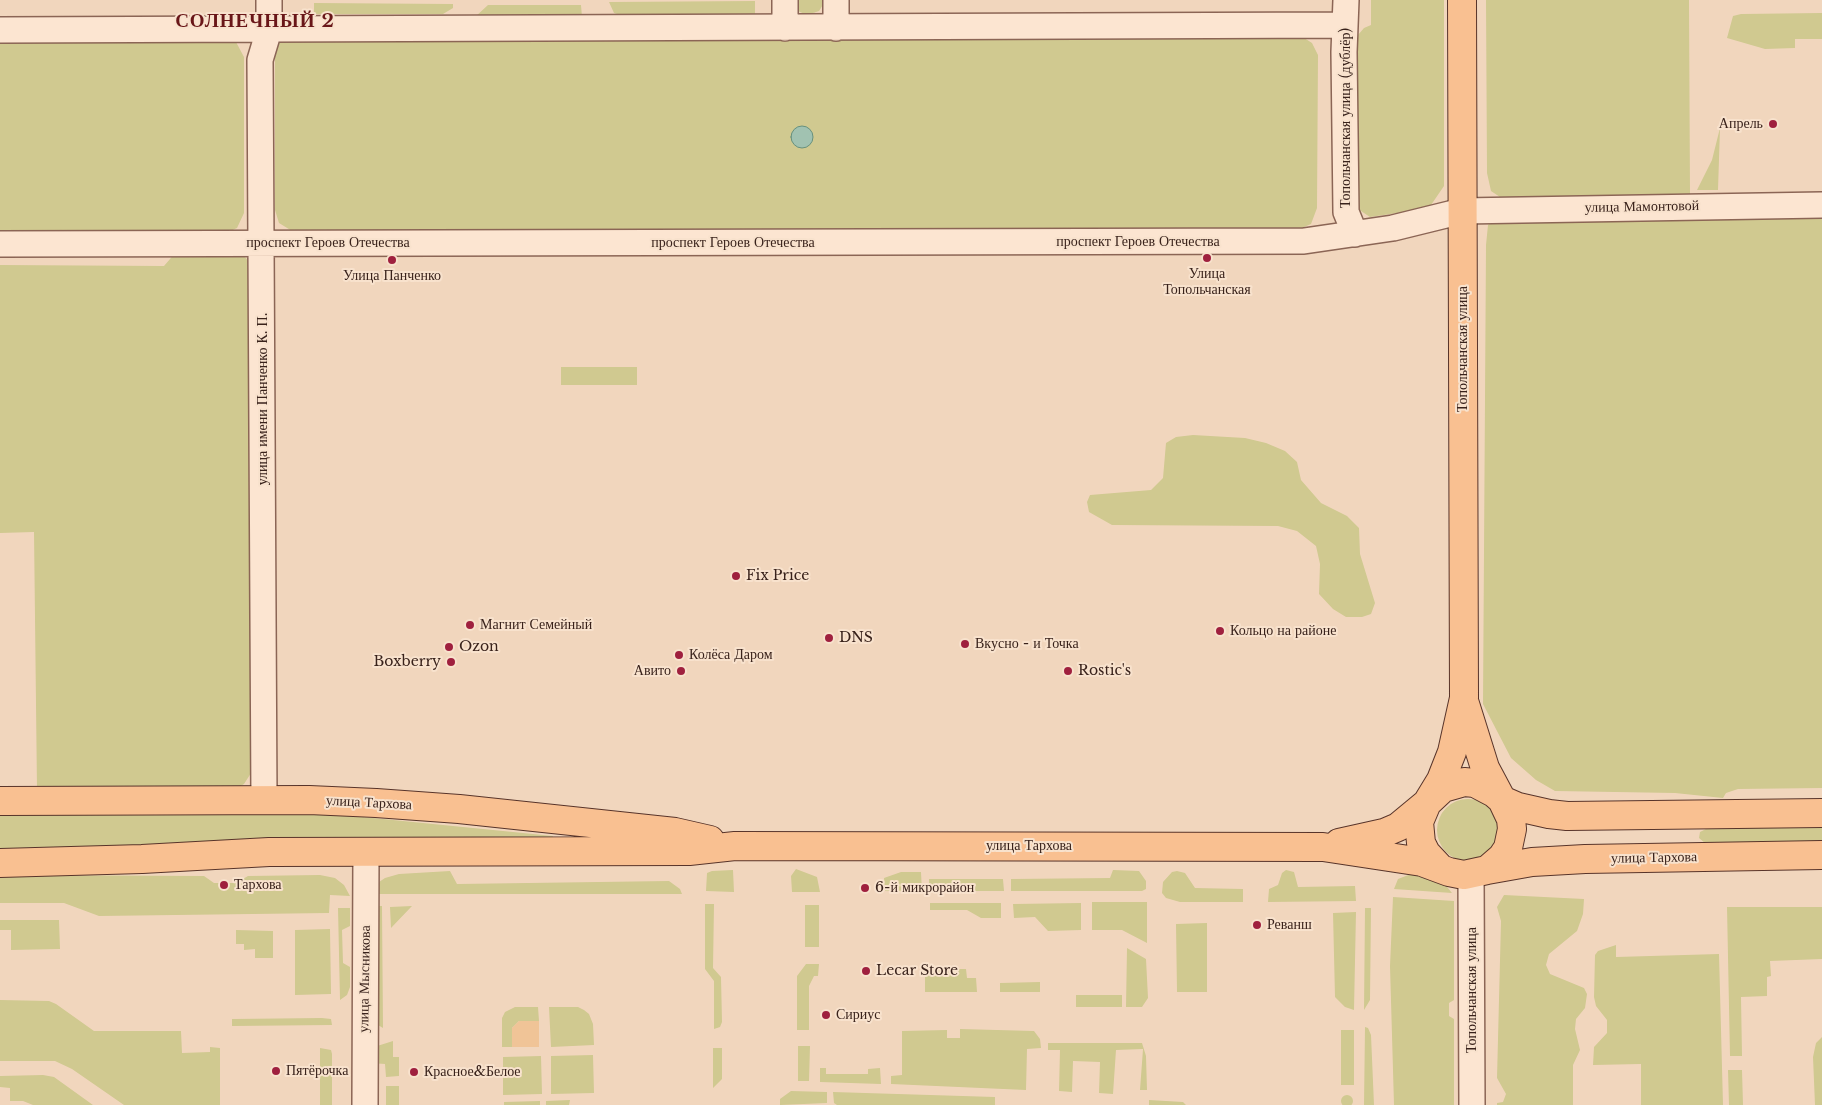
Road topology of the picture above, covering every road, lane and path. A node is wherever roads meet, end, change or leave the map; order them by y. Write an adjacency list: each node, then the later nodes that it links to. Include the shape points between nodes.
1 (269, 0): 10 (street, улица имени Панченко К. П.)
2 (785, 0): 7 (street)
3 (836, 0): 8 (street)
4 (1346, 0): 6 (street, Топольчанская улица (дублёр))
5 (1462, 0): 12 (main road, Топольчанская улица)
6 (1345, 25): 8 (street); 13 (street, Топольчанская улица (дублёр), via 1346,212)
7 (785, 28): 8 (street); 10 (street)
8 (836, 28)
9 (0, 30): 10 (street)
10 (269, 30): 14 (street, улица имени Панченко К. П., via 260,60)
11 (1822, 205): 12 (street, улица Мамонтовой)
12 (1462, 211): 13 (street, проспект Героев Отечества); 16 (main road, Топольчанская улица)
13 (1355, 234): 14 (street, проспект Героев Отечества, via 1294,241)
14 (262, 243): 15 (street, проспект Героев Отечества); 17 (street, улица имени Панченко К. П.)
15 (0, 244)
16 (1464, 698): 18 (main road, Топольчанская улица, via 1485,768); 20 (main road, Топольчанская улица, via 1452,752)
17 (264, 800): 19 (main road, улица Тархова); 23 (main road, улица Тархова, via 459,809 675,832)
18 (1502, 800): 20 (main road, via 1485,787 1464,782 1443,788); 22 (main road, via 1533,811 1567,816); 30 (main road, via 1510,818 1511,839 1502,857)
19 (0, 801)
20 (1427, 803): 24 (main road, улица Тархова, via 1407,821 1384,833); 29 (main road, via 1419,822 1420,838 1426,853)
21 (1822, 812): 22 (main road)
22 (1689, 815): 27 (main road)
23 (735, 846): 24 (main road, улица Тархова); 25 (main road, улица Тархова, via 689,851)
24 (1323, 847): 29 (main road, улица Тархова, via 1400,858)
25 (366, 852): 28 (main road, улица Тархова, via 269,852); 31 (street, улица Мысникова)
26 (1822, 855): 27 (main road, улица Тархова)
27 (1689, 857): 30 (main road, улица Тархова, via 1532,862)
28 (0, 863)
29 (1440, 868): 30 (main road, via 1458,874)
30 (1479, 872): 32 (street, Топольчанская улица)
31 (365, 1105)
32 (1472, 1105)

